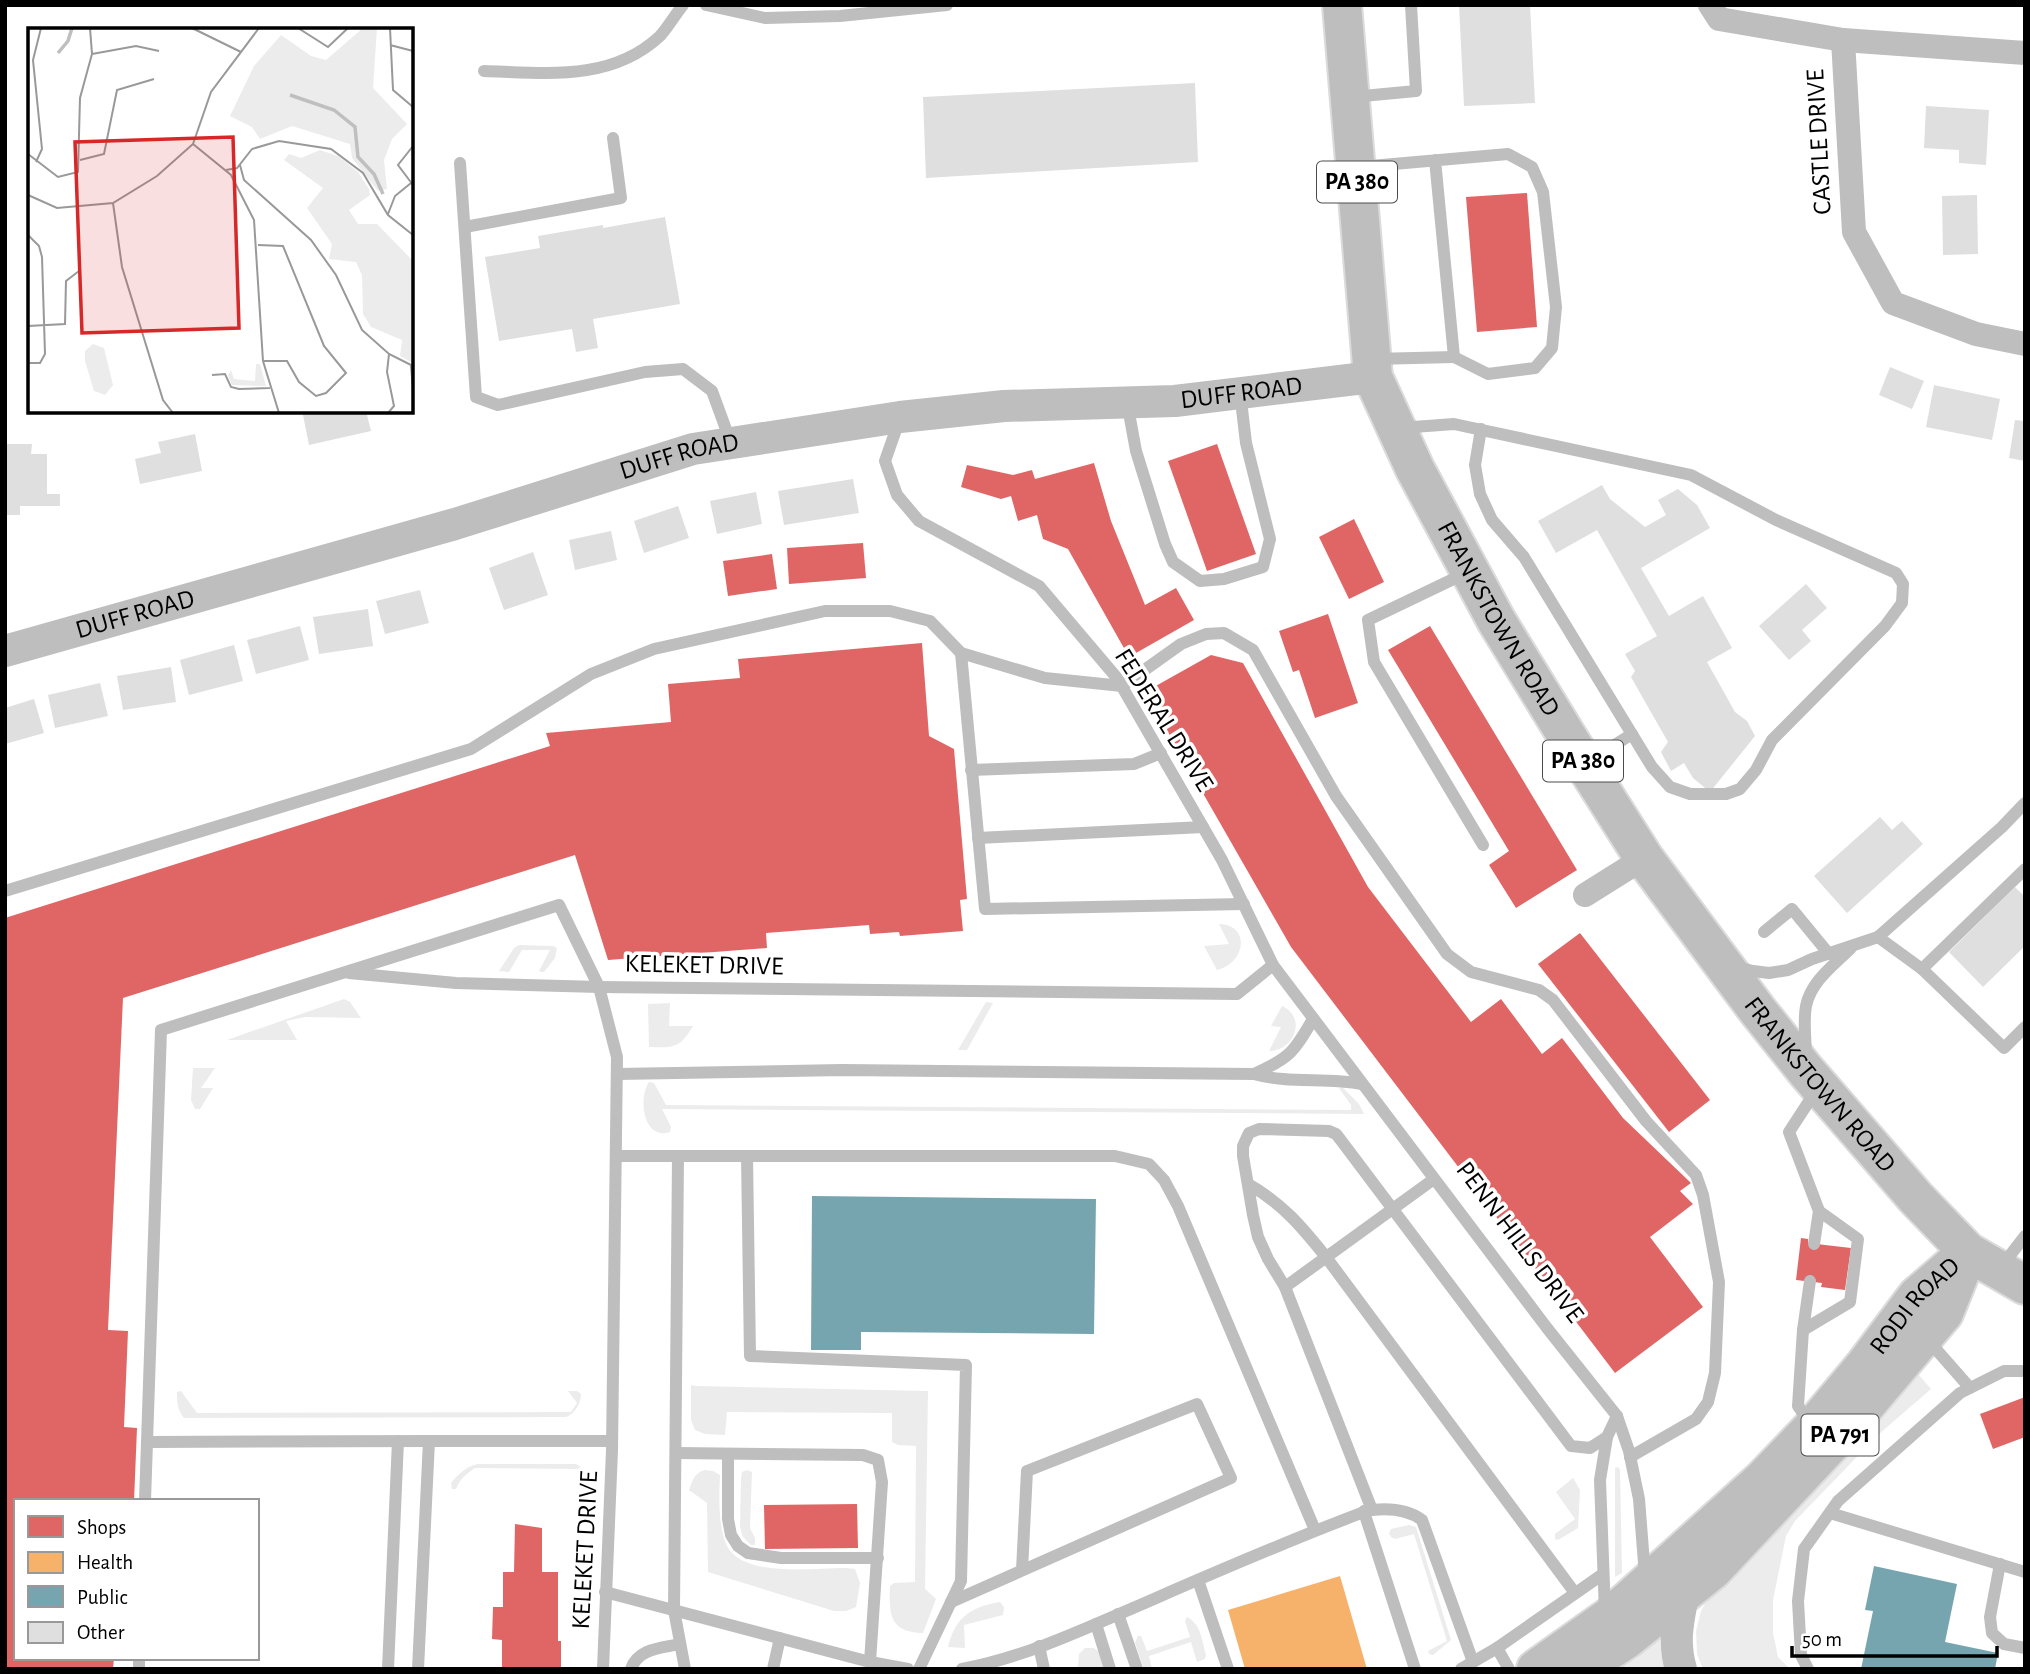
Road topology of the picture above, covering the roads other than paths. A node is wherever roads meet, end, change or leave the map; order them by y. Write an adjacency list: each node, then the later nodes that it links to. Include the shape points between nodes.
1 (683, 5): 9 (lane, via 660,35 627,60 585,71)
2 (706, 5): 3 (lane, via 765,18)
3 (947, 5)
4 (1342, 5): 10 (main road, FRANKSTOWN ROAD / PA 380)
5 (1411, 5): 10 (lane, via 1416,91)
6 (1710, 5): 7 (street, via 1719,19)
7 (1843, 40): 8 (street); 16 (street, CASTLE DRIVE, via 1854,232 1893,303 1976,334)
8 (2025, 53)
9 (484, 71)
10 (1350, 97): 14 (main road, FRANKSTOWN ROAD / PA 380)
11 (613, 138): 15 (lane, via 621,198)
12 (1435, 160): 14 (lane); 17 (lane); 17 (lane, via 1508,154 1532,167 1543,192 1556,307 1552,348 1535,368 1488,374)
13 (460, 163): 15 (lane)
14 (1356, 167): 18 (main road, FRANKSTOWN ROAD / PA 380)
15 (464, 227): 24 (lane, via 476,397 498,405 645,372 683,369 712,391)
16 (2025, 344)
17 (1454, 357): 18 (lane)
18 (1373, 368): 19 (street, DUFF ROAD); 22 (main road, FRANKSTOWN ROAD / PA 380)
19 (1240, 392): 20 (street, DUFF ROAD); 20 (lane, via 1270,539 1263,567 1224,579 1200,581 1173,562 1136,451)
20 (1126, 402): 21 (street, DUFF ROAD, via 1004,406)
21 (900, 417): 24 (street, DUFF ROAD); 28 (lane, FEDERAL DRIVE, via 885,461 897,495 919,520 1039,586)
22 (1396, 428): 23 (lane, via 1454,424); 25 (main road, FRANKSTOWN ROAD / PA 380)
23 (1481, 429): 29 (lane, via 1475,465 1480,494 1492,520 1524,556); 29 (lane, via 1691,475 1776,520 1896,573 1903,584 1902,603 1885,626 1772,740 1740,789 1713,795 1670,787)
24 (732, 443): 26 (street, DUFF ROAD, via 693,449 455,524)
25 (1469, 571): 31 (main road, FRANKSTOWN ROAD / PA 380); 36 (lane, via 1368,620 1374,662)
26 (5, 651)
27 (961, 653): 28 (lane, via 1045,678); 32 (lane); 39 (lane, via 930,621 890,611 825,611 654,649 591,674 471,748)
28 (1122, 685): 30 (lane, FEDERAL DRIVE); 83 (lane, via 1181,644 1206,634 1224,633 1253,650 1336,796 1447,954 1471,972 1539,990 1553,1000 1646,1121 1696,1175 1718,1282 1711,1392 1696,1419)
29 (1632, 734): 31 (lane)
30 (1161, 753): 32 (lane, via 1134,764); 34 (lane, FEDERAL DRIVE)
31 (1585, 764): 37 (main road, FRANKSTOWN ROAD / PA 380)
32 (971, 770): 35 (lane)
33 (2025, 803): 43 (lane)
34 (1203, 827): 35 (lane); 41 (lane, FEDERAL DRIVE)
35 (978, 838): 41 (lane, via 985,909)
36 (1483, 845)
37 (1644, 858): 40 (street); 46 (main road, FRANKSTOWN ROAD / PA 380)
38 (2025, 869): 48 (lane)
39 (5, 891)
40 (1585, 895)
41 (1244, 904): 47 (lane, FEDERAL DRIVE)
42 (1764, 932): 45 (lane, via 1793,909)
43 (1878, 937): 44 (lane); 48 (lane)
44 (1854, 946): 45 (lane); 55 (lane, via 1810,993 1806,1008)
45 (1829, 954): 46 (lane, via 1769,973)
46 (1722, 963): 55 (main road, FRANKSTOWN ROAD / PA 380)
47 (1273, 965): 50 (lane, KELEKET DRIVE, via 1237,994); 51 (lane, PENN HILLS DRIVE)
48 (1922, 969): 52 (lane, via 2004,1048)
49 (343, 972): 50 (lane, via 456,983); 50 (lane, via 559,905); 80 (lane, via 161,1030)
50 (599, 987): 53 (lane, KELEKET DRIVE)
51 (1313, 1018): 54 (lane, via 1295,1050); 56 (lane, PENN HILLS DRIVE)
52 (2025, 1027)
53 (617, 1074): 54 (lane, via 842,1070); 57 (lane, KELEKET DRIVE)
54 (1254, 1074): 56 (lane)
55 (1813, 1079): 63 (lane, via 1789,1132); 67 (main road, FRANKSTOWN ROAD / PA 380, via 1916,1198)
56 (1362, 1084): 60 (lane, PENN HILLS DRIVE)
57 (616, 1156): 58 (lane); 79 (lane, KELEKET DRIVE)
58 (678, 1156): 59 (lane); 81 (lane)
59 (747, 1156): 87 (lane, via 1115,1156 1149,1164 1178,1206); 98 (lane, via 750,1356 966,1365 961,1581)
60 (1434, 1179): 62 (lane); 74 (lane, PENN HILLS DRIVE)
61 (1248, 1184): 62 (lane, via 1243,1146 1249,1133 1259,1129 1329,1130 1336,1133); 66 (lane, via 1284,1209); 69 (lane, via 1258,1237)
62 (1392, 1209): 66 (lane); 76 (lane, via 1571,1446 1590,1448)
63 (1819, 1211): 65 (lane); 70 (lane, via 1858,1239 1850,1302)
64 (2025, 1236): 67 (lane)
65 (1814, 1244)
66 (1326, 1257): 69 (lane); 96 (lane)
67 (1997, 1269): 71 (main road, RODI ROAD / PA 791); 75 (main road, RODI ROAD / PA 791, via 1917,1296)
68 (1810, 1281): 70 (lane)
69 (1285, 1287): 85 (lane)
70 (1803, 1330): 75 (lane, via 1798,1406)
71 (1924, 1336): 73 (lane); 97 (main road, RODI ROAD / PA 791, via 1849,1425 1713,1570)
72 (2025, 1370): 73 (lane, via 2004,1371)
73 (1970, 1388): 86 (lane)
74 (1617, 1416): 76 (lane); 83 (lane, PENN HILLS DRIVE)
75 (1812, 1427): 94 (main road, RODI ROAD / PA 791, via 1763,1479)
76 (1607, 1437): 92 (lane, via 1600,1479)
77 (398, 1441): 78 (lane); 80 (lane); 111 (lane)
78 (429, 1441): 79 (lane); 112 (lane)
79 (612, 1441): 95 (lane, KELEKET DRIVE)
80 (147, 1442): 84 (lane)
81 (676, 1454): 82 (lane); 99 (lane)
82 (729, 1454): 88 (lane, via 729,1519 737,1546 781,1558); 88 (lane, via 863,1455 878,1460 882,1482)
83 (1630, 1457): 94 (lane, PENN HILLS DRIVE, via 1639,1499)
84 (145, 1499)
85 (1368, 1511): 87 (lane); 110 (lane, via 1414,1514 1422,1520); 124 (lane)
86 (1829, 1513): 89 (lane); 129 (lane, via 1804,1549 1798,1601 1801,1655)
87 (1315, 1530): 93 (lane)
88 (878, 1558): 108 (lane)
89 (2000, 1564): 91 (lane); 107 (lane, via 1990,1617 1992,1633 2004,1644)
90 (1022, 1570): 90 (lane, via 1231,1478 1198,1404 1027,1471); 98 (lane)
91 (2025, 1572)
92 (1603, 1574): 96 (lane); 101 (lane)
93 (1198, 1580): 100 (lane); 123 (lane)
94 (1646, 1586): 101 (main road, RODI ROAD / PA 791)
95 (606, 1592): 99 (lane); 113 (lane, KELEKET DRIVE)
96 (1575, 1593): 106 (lane)
97 (1683, 1595): 127 (main road, RODI ROAD / PA 791); 128 (street, via 1676,1652)
98 (951, 1602): 118 (lane)
99 (674, 1610): 103 (lane); 104 (lane)
100 (1118, 1614): 102 (lane); 122 (lane)
101 (1605, 1620): 126 (main road, RODI ROAD / PA 791)
102 (1096, 1624): 105 (lane); 121 (lane)
103 (780, 1638): 109 (lane); 116 (lane)
104 (680, 1644): 114 (lane, via 643,1652); 115 (lane)
105 (1039, 1646): 119 (lane); 120 (lane)
106 (1497, 1648): 110 (lane); 125 (lane)
107 (2025, 1648)
108 (870, 1662): 109 (lane); 117 (lane)
109 (853, 1663)
110 (1467, 1665)
111 (387, 1669)
112 (418, 1669)
113 (603, 1669)
114 (631, 1669)
115 (685, 1669)
116 (773, 1669)
117 (908, 1669)
118 (919, 1669)
119 (962, 1669)
120 (1044, 1669)
121 (1110, 1669)
122 (1137, 1669)
123 (1227, 1669)
124 (1415, 1669)
125 (1509, 1669)
126 (1536, 1669)
127 (1581, 1669)
128 (1681, 1669)
129 (1808, 1669)

